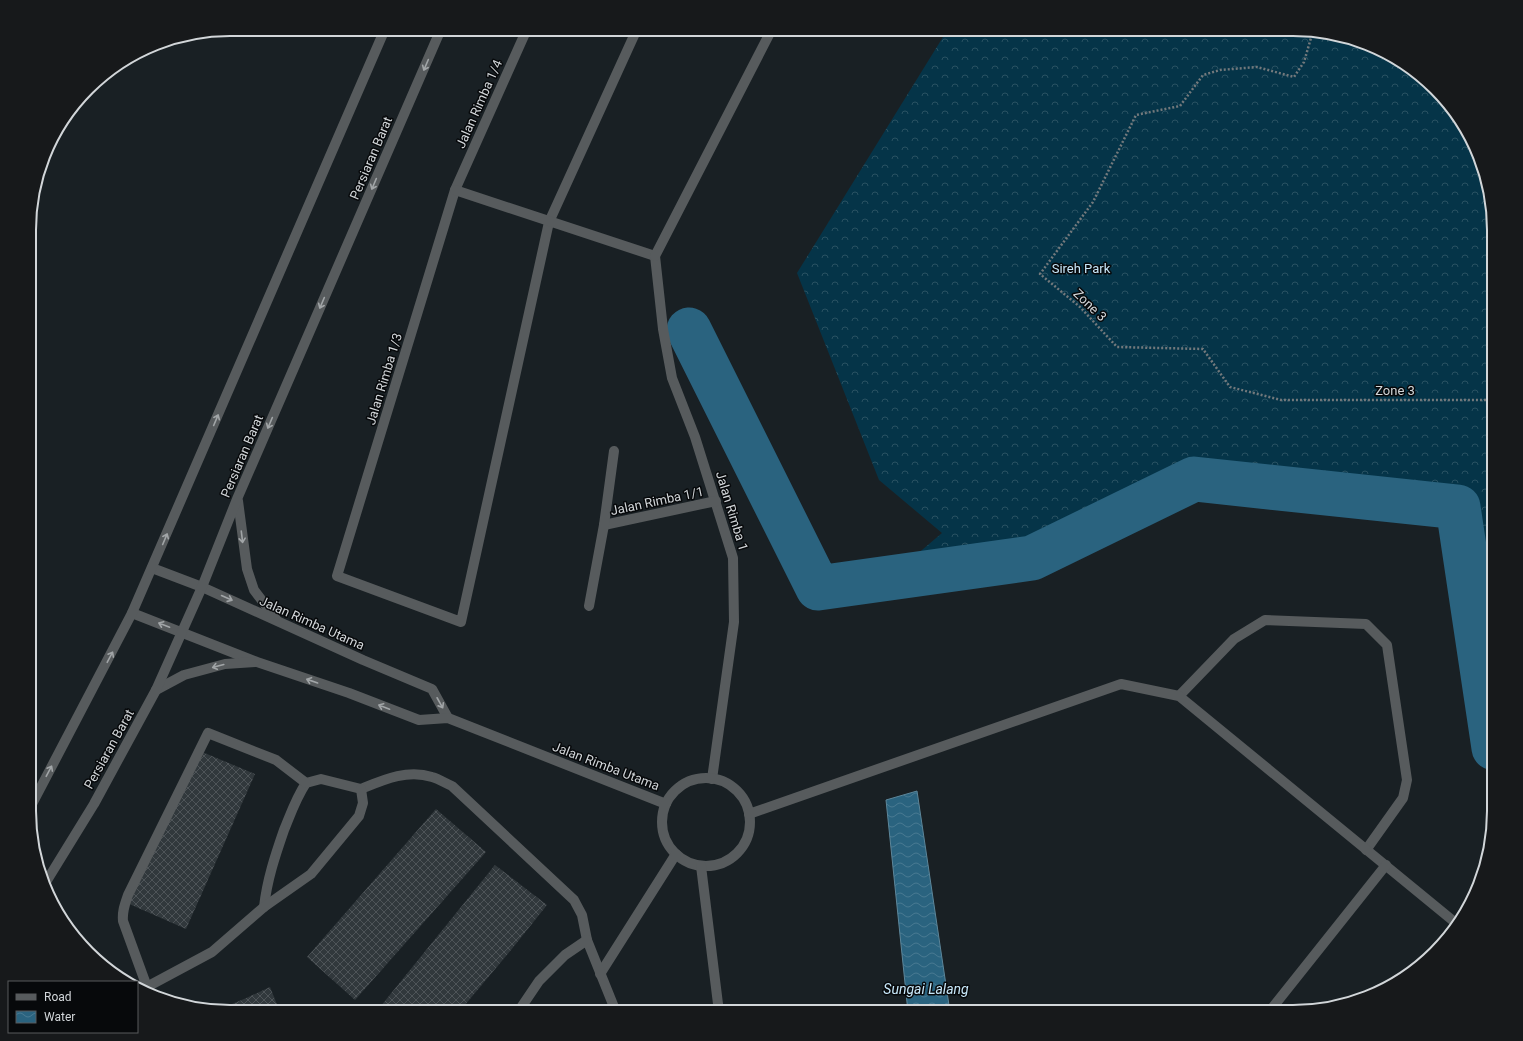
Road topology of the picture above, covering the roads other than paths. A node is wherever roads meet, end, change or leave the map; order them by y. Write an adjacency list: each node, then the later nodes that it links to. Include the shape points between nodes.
1 (382, 36): 13 (street, one-way to 1)
2 (438, 36): 10 (street, Persiaran Barat, one-way to 10)
3 (524, 36): 6 (street, Jalan Rimba 1/4)
4 (634, 36): 7 (street)
5 (768, 36): 8 (street)
6 (455, 190): 7 (street); 7 (street, Jalan Rimba 1/3, via 337,576 461,622)
7 (549, 222): 8 (street)
8 (655, 256): 11 (street, Jalan Rimba 1, via 663,329 672,378)
9 (614, 451): 12 (street, Jalan Rimba 1/1)
10 (237, 499): 14 (street, Persiaran Barat); 17 (street, one-way to 17, via 247,569 254,590)
11 (716, 501): 12 (street, Jalan Rimba 1/1); 23 (street, Jalan Rimba 1, via 733,558 734,622)
12 (604, 525): 15 (street, Jalan Rimba 1/1)
13 (152, 568): 14 (street, Jalan Rimba Utama); 16 (street)
14 (202, 587): 17 (street, Jalan Rimba Utama, one-way to 17); 18 (street, Persiaran Barat)
15 (589, 606)
16 (132, 613): 18 (street, Jalan Rimba Utama, one-way to 16); 26 (street, one-way to 16)
17 (277, 621): 22 (street, Jalan Rimba Utama, one-way to 22, via 432,689)
18 (182, 632): 19 (street, Jalan Rimba Utama); 20 (street, Persiaran Barat)
19 (257, 662): 20 (street, one-way to 20, via 225,664 184,675); 22 (street, Jalan Rimba Utama, one-way to 19, via 419,720)
20 (156, 690): 33 (street, Persiaran Barat, via 94,804)
21 (1179, 696): 28 (street, via 1121,684); 29 (street); 29 (street, via 1234,639 1265,620 1366,624 1387,645 1407,780 1403,798)
22 (448, 718): 27 (street, Jalan Rimba Utama)
23 (712, 779): 27 (street, via 698,779 685,784 674,792); 28 (street, via 736,790)
24 (306, 783): 25 (street, via 321,778); 34 (street, via 297,797 272,863); 38 (street, via 276,760 208,733 128,895 122,914)
25 (361, 789): 34 (street, via 364,803 359,816 311,874); 36 (street, via 386,778 410,774 431,776 452,786 574,900 582,915)
26 (36, 796)
27 (666, 804): 30 (street, via 662,817 663,831)
28 (749, 814): 32 (street, via 750,828 746,841 738,852 714,865)
29 (1366, 850): 31 (street)
30 (676, 854): 32 (street, via 687,862); 37 (street)
31 (1386, 865): 35 (street); 43 (street)
32 (701, 866): 42 (street)
33 (48, 878)
34 (264, 907): 39 (street, via 212,952)
35 (1453, 921)
36 (587, 940): 37 (street); 40 (street, via 565,955 539,981)
37 (600, 974): 41 (street)
38 (144, 985)
39 (148, 987)
40 (523, 1005)
41 (613, 1005)
42 (718, 1005)
43 (1275, 1005)

